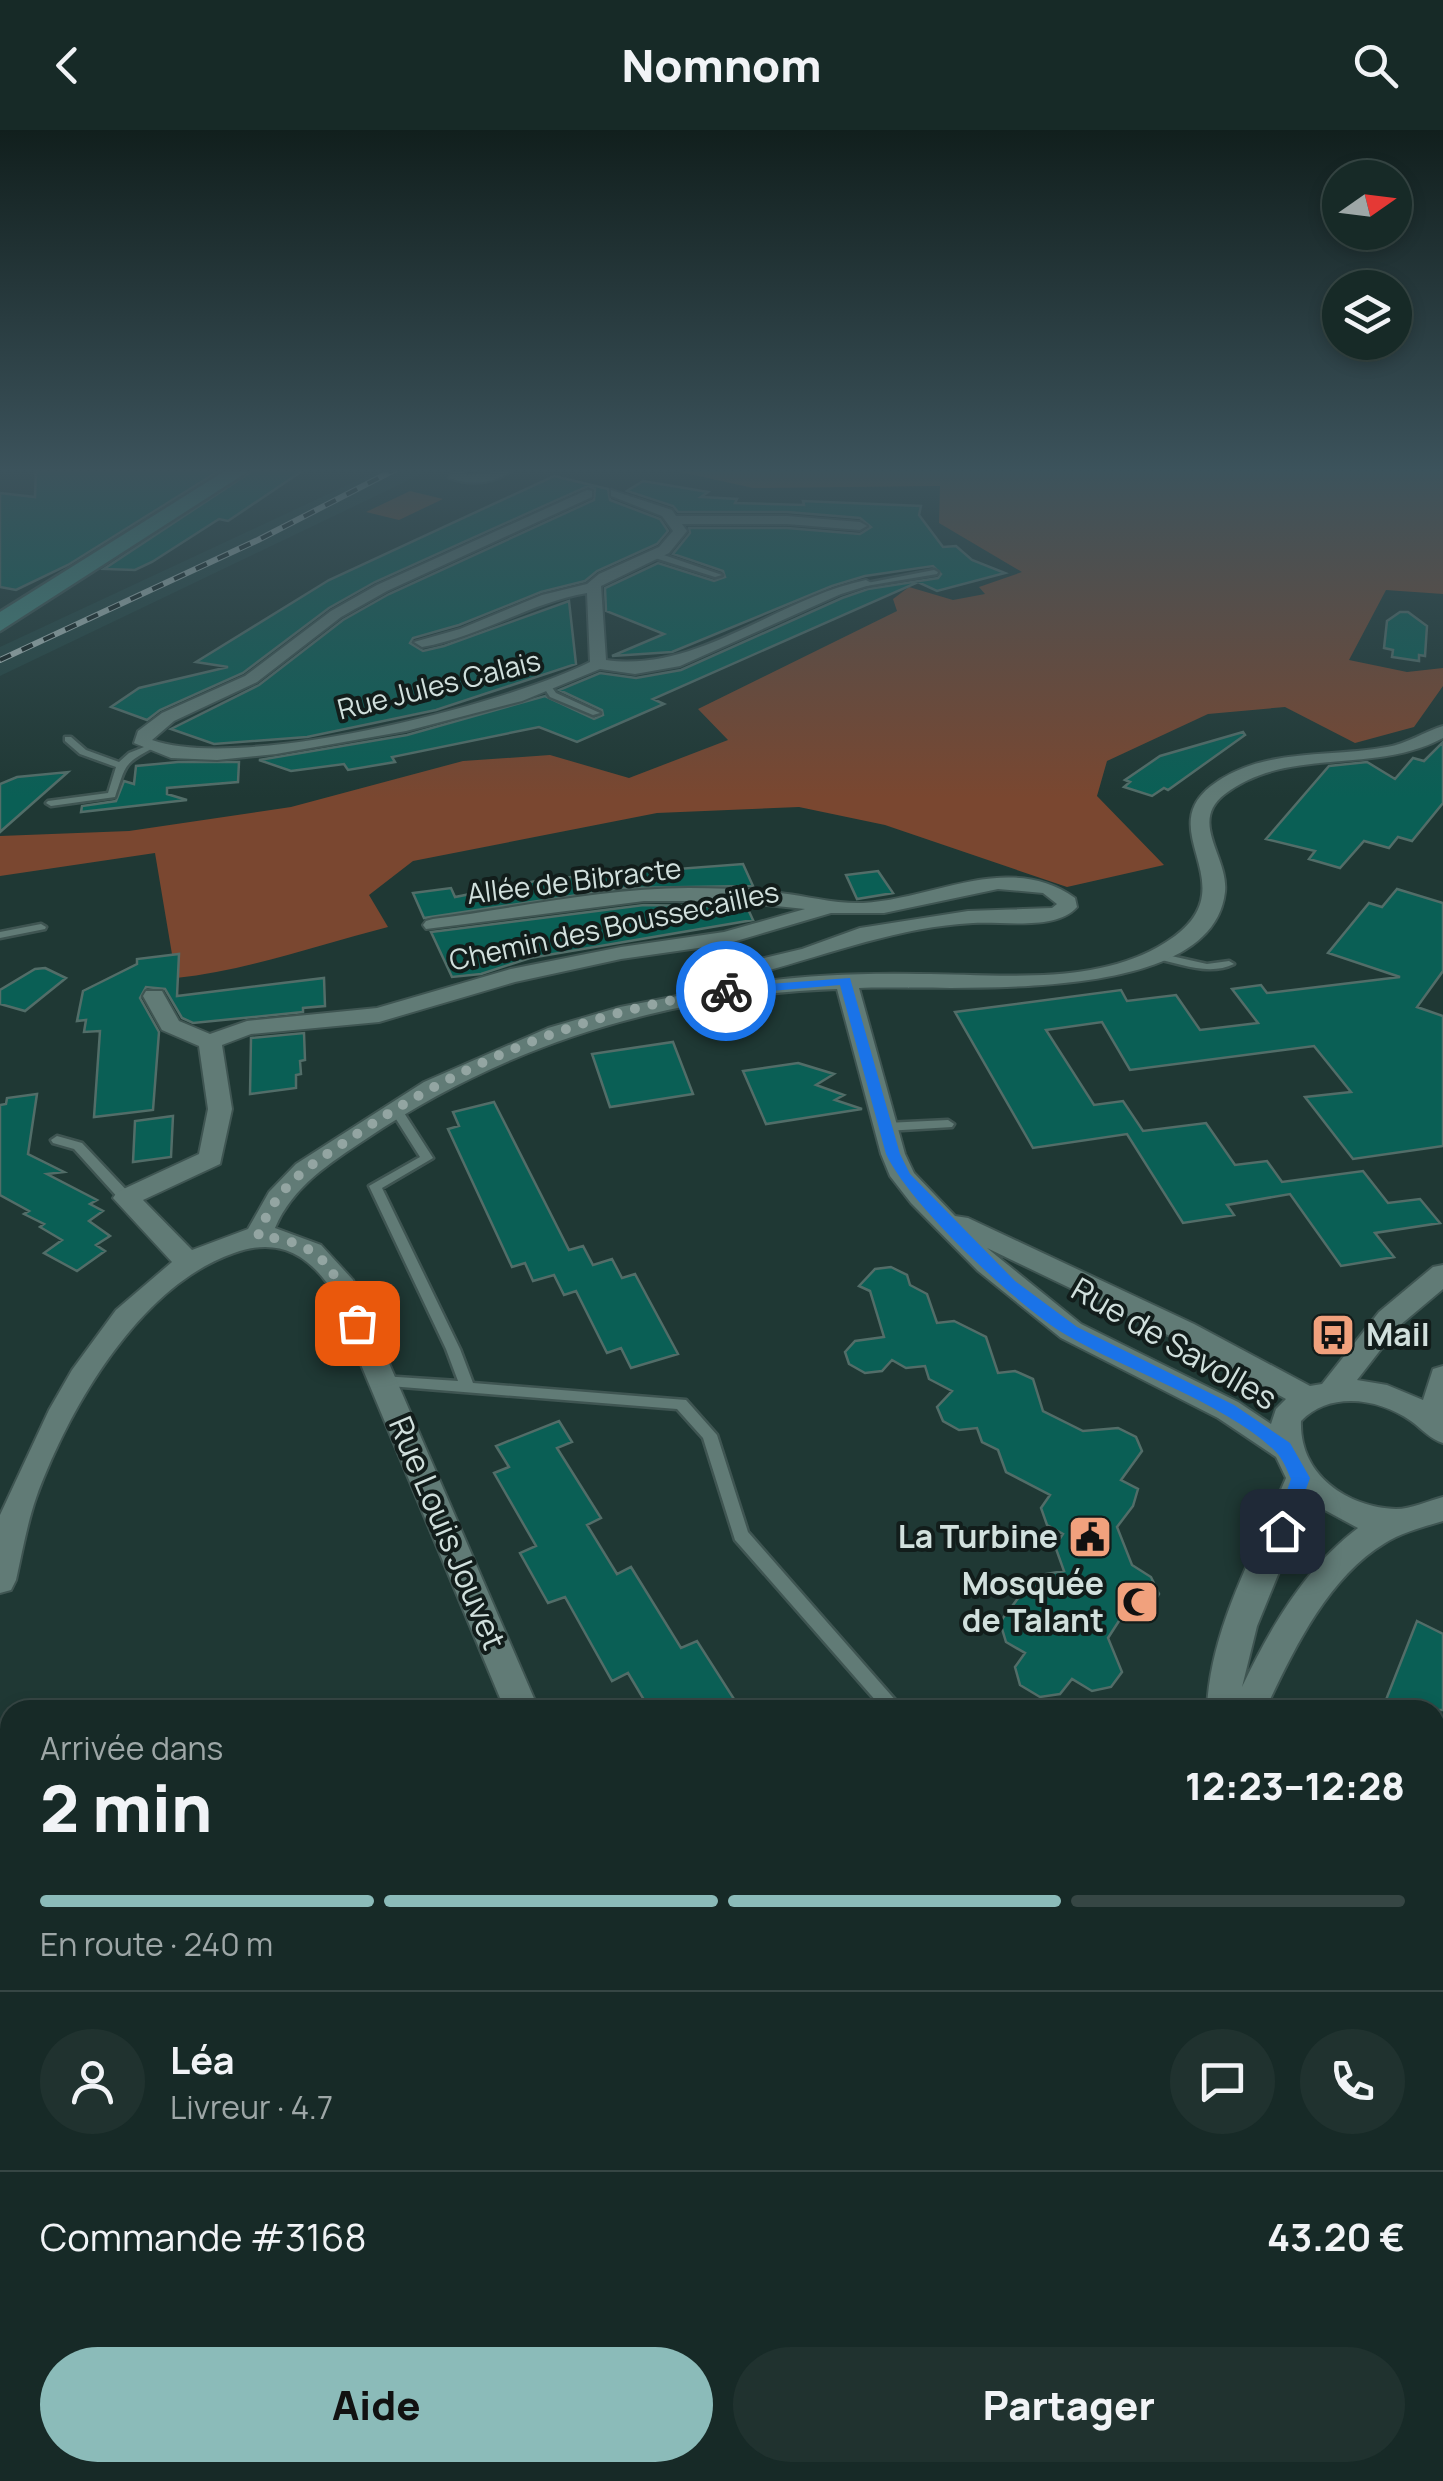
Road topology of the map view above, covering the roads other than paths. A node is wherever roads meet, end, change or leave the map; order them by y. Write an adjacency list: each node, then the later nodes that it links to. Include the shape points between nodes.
1 (69, 579): 7 (main road)
2 (402, 579): 14 (street, via 336,614 251,678 168,717 144,735)
3 (600, 579): 6 (street)
4 (896, 579): 5 (lane)
5 (866, 584): 9 (street, via 837,590 674,663 635,669)
6 (591, 588): 8 (street, via 546,597 450,640); 9 (street)
7 (0, 623)
8 (422, 642)
9 (598, 664): 10 (street, Rue Jules Calais)
10 (548, 688): 11 (lane); 14 (street, Rue Jules Calais, via 401,728 314,743 191,755)
11 (596, 713)
12 (1443, 731): 21 (street, via 1410,748 1278,766 1219,788 1204,804 1197,828 1216,886 1202,924)
13 (68, 739): 15 (lane)
14 (149, 748): 15 (lane)
15 (118, 765): 16 (lane, via 112,794)
16 (52, 803)
17 (828, 909): 18 (street, Allée de Bibracte, via 782,899 668,894); 24 (street, Allée de Bibracte, via 884,907 1000,884 1047,888 1068,902 1058,914 968,917 860,934 739,971); 26 (street, Chemin des Boussecailles, via 379,1015 247,1028)
18 (434, 925)
19 (42, 927): 20 (lane)
20 (0, 935)
21 (1158, 956): 22 (lane, via 1207,967); 23 (street, via 1080,977)
22 (1229, 964)
23 (846, 980): 24 (street); 29 (street, Rue de Savolles)
24 (735, 990): 27 (street, via 655,1003 548,1034)
25 (154, 996): 26 (street, via 170,1025)
26 (210, 1042): 31 (street, via 220,1109 212,1158)
27 (395, 1108): 33 (street, via 286,1184); 38 (lane, via 427,1158 375,1186)
28 (948, 1124): 29 (lane)
29 (886, 1127): 32 (street, Rue de Savolles, via 904,1176)
30 (56, 1140): 31 (lane, via 78,1146)
31 (126, 1198): 34 (street)
32 (944, 1217): 39 (street, Rue de Savolles); 41 (street, Rue de Savolles, via 1010,1284 1071,1331 1228,1410)
33 (258, 1236): 34 (street); 37 (street, Rue Louis Jouvet, via 296,1242 328,1263)
34 (187, 1261): 45 (street, via 126,1317 74,1387 19,1502)
35 (1443, 1274): 39 (street)
36 (1443, 1376): 40 (street, via 1437,1397)
37 (382, 1381): 38 (lane); 46 (street, Rue Louis Jouvet)
38 (466, 1384): 47 (lane, via 681,1404 710,1435 741,1535)
39 (1320, 1394): 40 (street, via 1361,1390 1390,1396); 41 (street, via 1287,1417)
40 (1442, 1430)
41 (1284, 1448): 42 (street)
42 (1300, 1478): 44 (street, via 1344,1510); 48 (street, via 1238,1633)
43 (1443, 1509): 44 (street)
44 (1398, 1522): 49 (street, via 1369,1534 1340,1560)
45 (0, 1580)
46 (518, 1700)
47 (886, 1700)
48 (1223, 1700)
49 (1254, 1700)

